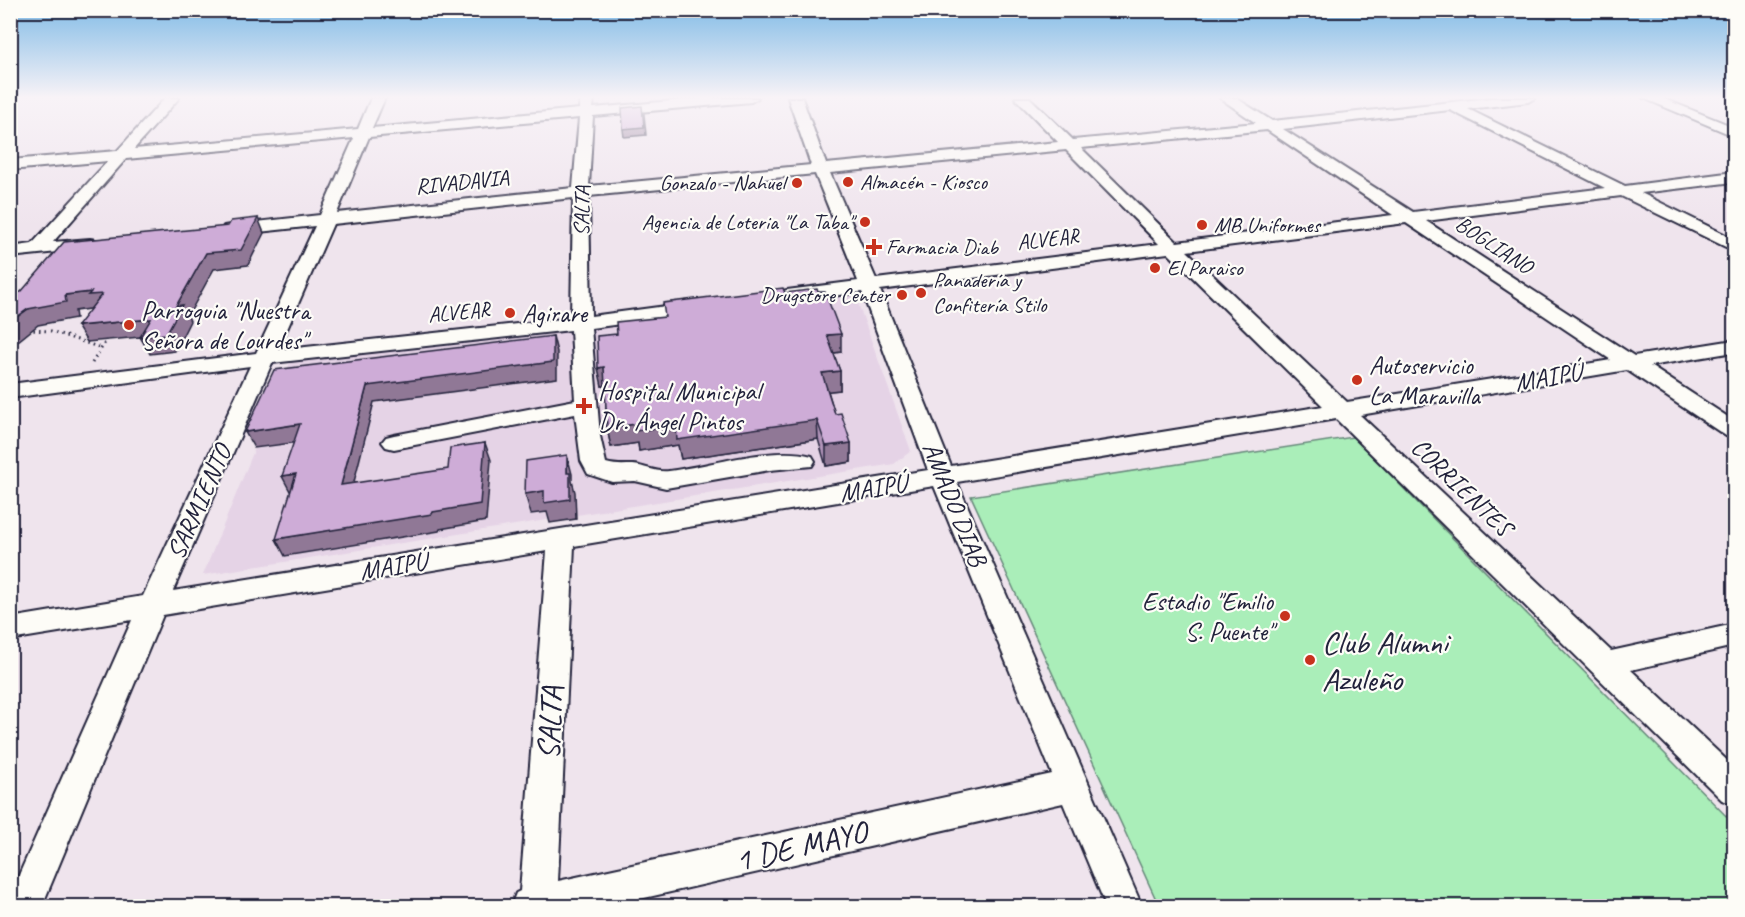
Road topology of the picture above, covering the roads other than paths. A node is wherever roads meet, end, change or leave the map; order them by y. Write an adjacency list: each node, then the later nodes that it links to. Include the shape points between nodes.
1 (133, 141): 11 (street)
2 (276, 141): 11 (street)
3 (359, 141): 18 (street, SARMIENTO)
4 (584, 141): 15 (street, SALTA)
5 (810, 141): 13 (street, AMADO DIAB)
6 (1063, 141): 10 (street, CORRIENTES)
7 (1102, 141): 10 (street, RIVADAVIA)
8 (1292, 141): 17 (street, BOGLIANO)
9 (1522, 141): 16 (street)
10 (1066, 144): 13 (street, RIVADAVIA); 22 (street, CORRIENTES)
11 (120, 155): 12 (street); 23 (street)
12 (10, 165)
13 (820, 168): 15 (street, RIVADAVIA); 25 (street, AMADO DIAB)
14 (1734, 177): 16 (street, ALVEAR)
15 (581, 192): 18 (street, RIVADAVIA); 28 (street, SALTA)
16 (1626, 192): 17 (street, ALVEAR); 21 (street)
17 (1409, 218): 22 (street, ALVEAR); 31 (street, BOGLIANO)
18 (326, 220): 19 (street, RIVADAVIA); 30 (street, SARMIENTO)
19 (209, 232)
20 (103, 243): 23 (street)
21 (1734, 246)
22 (1172, 247): 25 (street, ALVEAR); 34 (street, CORRIENTES)
23 (37, 250): 24 (street)
24 (10, 252)
25 (869, 286): 26 (street, ALVEAR); 38 (street, AMADO DIAB)
26 (765, 299)
27 (719, 305): 28 (street, ALVEAR)
28 (581, 323): 30 (street, ALVEAR); 33 (street, SALTA)
29 (1734, 346): 31 (street, MAIPÚ)
30 (263, 358): 32 (street, ALVEAR); 40 (street, SARMIENTO)
31 (1631, 363): 34 (street, MAIPÚ); 35 (street, BOGLIANO)
32 (10, 391)
33 (585, 405): 36 (street); 37 (street, SALTA, via 593,461 597,468 612,474 635,473 666,480 770,462)
34 (1343, 412): 38 (street, MAIPÚ); 43 (street, CORRIENTES)
35 (1734, 431)
36 (394, 442)
37 (803, 461)
38 (943, 477): 39 (street, MAIPÚ); 44 (street, AMADO DIAB)
39 (561, 539): 40 (street, MAIPÚ); 47 (street, SALTA)
40 (153, 605): 41 (street, MAIPÚ); 46 (street, SARMIENTO)
41 (10, 629)
42 (1734, 635): 43 (street)
43 (1605, 664): 45 (street, CORRIENTES)
44 (1073, 785): 47 (street, 1 DE MAYO); 48 (street, AMADO DIAB)
45 (1734, 789)
46 (24, 906)
47 (535, 906)
48 (1124, 906)

